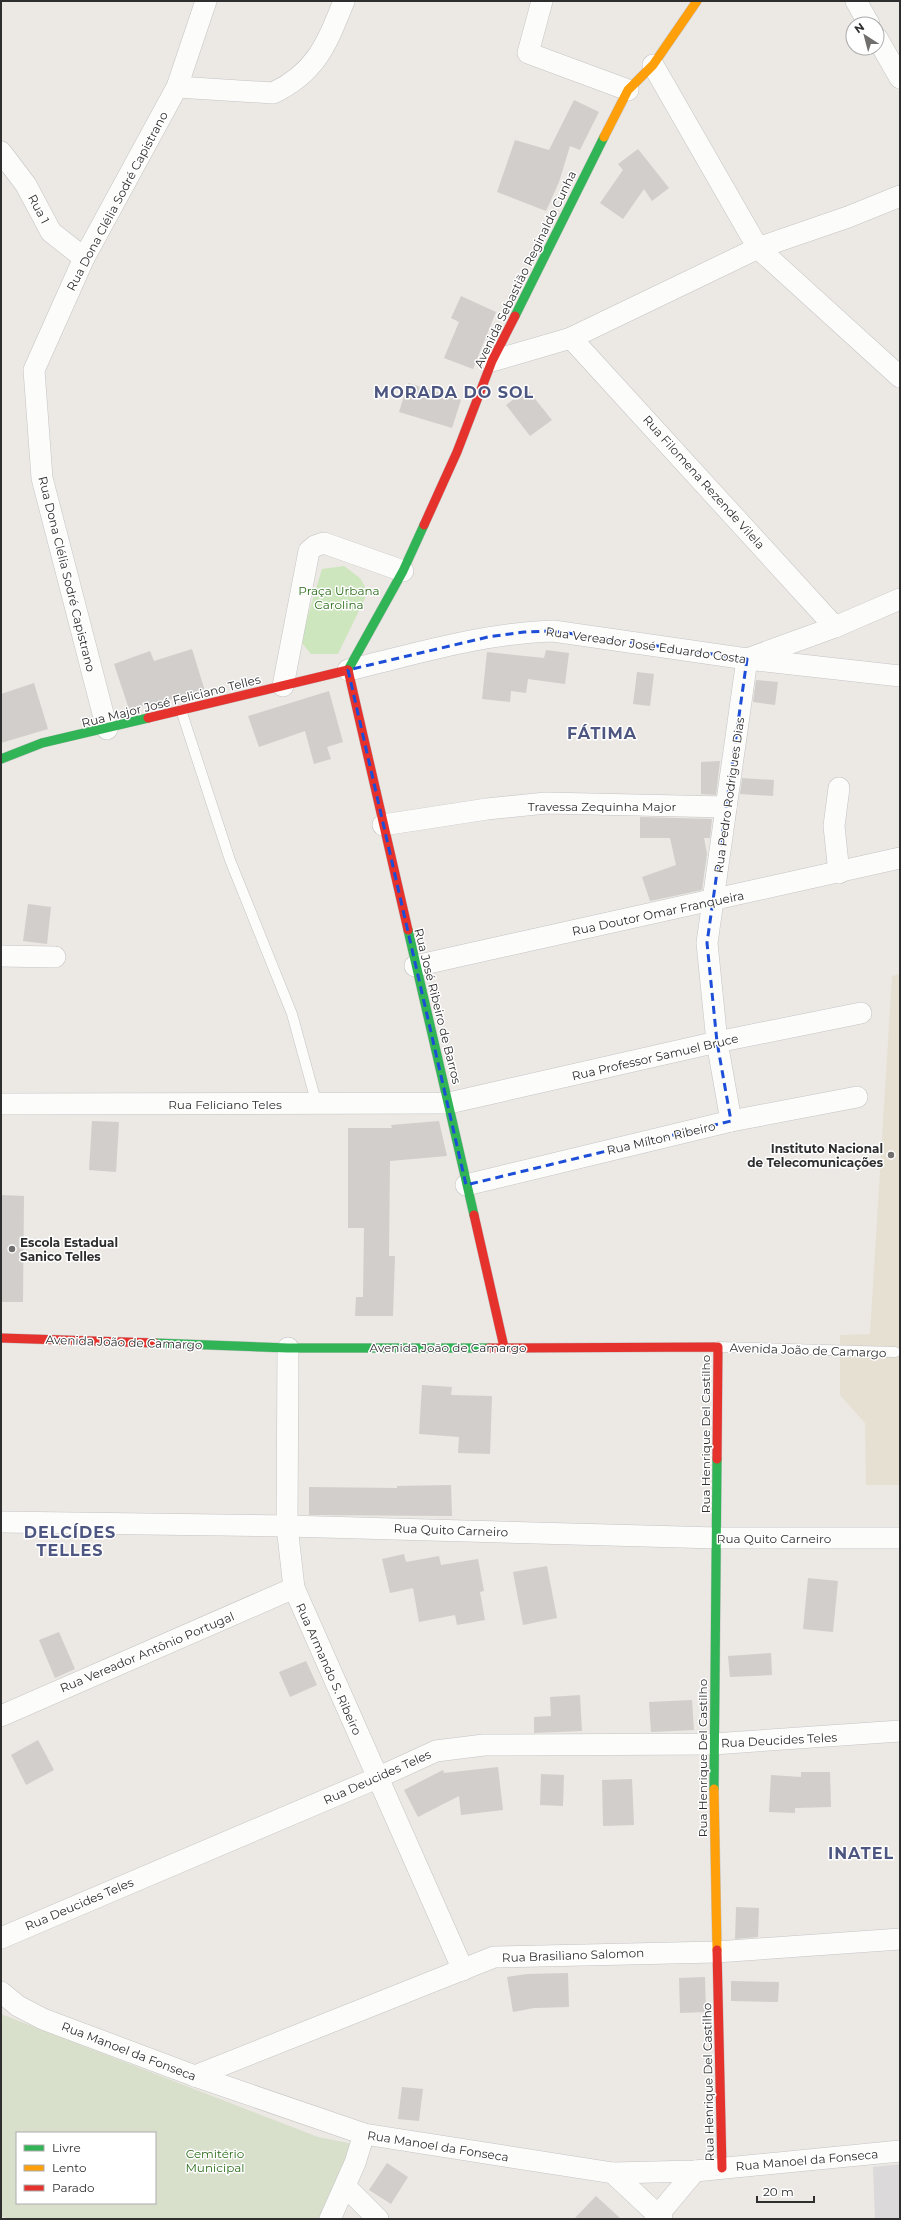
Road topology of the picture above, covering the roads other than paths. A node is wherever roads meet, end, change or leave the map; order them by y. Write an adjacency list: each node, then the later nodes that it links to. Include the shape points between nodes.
1 (206, 1): 10 (street, Rua Dona Clélia Sodré Capistrano)
2 (344, 1): 10 (street, via 325,48 314,63 300,77 273,93)
3 (542, 1): 11 (street, via 528,53)
4 (697, 1): 8 (street, Avenida Sebastião Reginaldo Cunha)
5 (856, 1): 6 (street)
6 (864, 16)
7 (885, 52): 9 (street)
8 (653, 64): 11 (street, Avenida Sebastião Reginaldo Cunha); 14 (street)
9 (900, 78)
10 (176, 87): 15 (street, Rua Dona Clélia Sodré Capistrano)
11 (628, 90): 17 (street, Avenida Sebastião Reginaldo Cunha)
12 (1, 152): 15 (street, Rua 1, via 26,185 51,232)
13 (900, 196): 14 (street)
14 (758, 248): 16 (street); 18 (street)
15 (84, 258): 27 (street, Rua Dona Clélia Sodré Capistrano, via 34,370 42,478)
16 (572, 338): 17 (street); 21 (street, Rua Filomena Rezende Vilela)
17 (492, 361): 19 (street, Avenida Sebastião Reginaldo Cunha, via 457,452)
18 (900, 377)
19 (403, 571): 23 (street, Avenida Sebastião Reginaldo Cunha); 25 (street, via 324,543 315,546 310,551)
20 (900, 599): 21 (street)
21 (835, 627): 22 (street)
22 (747, 659): 23 (street, Rua Vereador José Eduardo Costa, via 553,631 488,637); 24 (street, Rua Vereador José Eduardo Costa); 30 (street, Rua Pedro Rodrigues Dias)
23 (348, 670): 25 (street, Rua Major José Feliciano Telles); 31 (street, Rua José Ribeiro de Barros)
24 (900, 676)
25 (283, 686): 26 (street, Rua Major José Feliciano Telles)
26 (181, 710): 27 (street, Rua Major José Feliciano Telles); 43 (lane, via 230,860 292,1014)
27 (107, 729): 28 (street, Rua Major José Feliciano Telles, via 42,744)
28 (1, 759)
29 (839, 788): 33 (street, via 834,826)
30 (726, 808): 31 (street, Travessa Zequinha Major, via 546,803); 34 (street, Rua Pedro Rodrigues Dias)
31 (383, 825): 37 (street, Rua José Ribeiro de Barros)
32 (900, 858): 33 (street, Rua Doutor Omar Franqueira)
33 (839, 873): 34 (street, Rua Doutor Omar Franqueira)
34 (715, 900): 37 (street, Rua Doutor Omar Franqueira); 39 (street, Rua Pedro Rodrigues Dias, via 707,942)
35 (1, 956): 36 (street)
36 (55, 957)
37 (415, 966): 41 (street, Rua José Ribeiro de Barros)
38 (862, 1013): 39 (street, Rua Professor Samuel Bruce)
39 (716, 1042): 41 (street, Rua Professor Samuel Bruce); 44 (street, Rua Pedro Rodrigues Dias)
40 (857, 1097): 44 (street, Rua Mílton Ribeiro)
41 (449, 1103): 43 (street, Rua Feliciano Teles); 45 (street, Rua José Ribeiro de Barros)
42 (1, 1104): 43 (street, Rua Feliciano Teles)
43 (317, 1105)
44 (731, 1122): 45 (street, Rua Mílton Ribeiro)
45 (466, 1185): 47 (street, Rua José Ribeiro de Barros)
46 (1, 1338): 49 (street, Avenida João de Camargo)
47 (504, 1347): 48 (street, Avenida João de Camargo); 49 (street, Avenida João de Camargo)
48 (718, 1347): 50 (lane, Avenida João de Camargo); 53 (street, Rua Henrique Del Castilho)
49 (288, 1348): 52 (street, Rua Armando S. Ribeiro)
50 (898, 1352)
51 (1, 1522): 52 (street, Rua Quito Carneiro)
52 (286, 1526): 53 (street, Rua Quito Carneiro); 55 (street, Rua Armando S. Ribeiro)
53 (717, 1538): 54 (street, Rua Quito Carneiro); 58 (street, Rua Henrique Del Castilho)
54 (900, 1538)
55 (294, 1588): 56 (street, Rua Vereador Antônio Portugal); 59 (street, Rua Armando S. Ribeiro)
56 (1, 1716)
57 (900, 1731): 58 (street, Rua Deucides Teles)
58 (712, 1744): 59 (street, Rua Deucides Teles, via 484,1745 436,1751); 62 (street, Rua Henrique Del Castilho)
59 (377, 1778): 60 (street, Rua Deucides Teles); 63 (street, Rua Armando S. Ribeiro)
60 (1, 1938)
61 (900, 1939): 62 (street, Rua Brasiliano Salomon)
62 (716, 1952): 63 (street, Rua Brasiliano Salomon, via 494,1958); 68 (street, Rua Henrique Del Castilho)
63 (463, 1970): 65 (street, Rua Brasiliano Salomon)
64 (1, 1992): 65 (street, Rua Manoel da Fonseca, via 18,2006 43,2019)
65 (195, 2076): 66 (street, Rua Manoel da Fonseca)
66 (364, 2134): 70 (street, Rua Manoel da Fonseca); 71 (street)
67 (900, 2151): 68 (street, Rua Manoel da Fonseca)
68 (722, 2168): 69 (street, Rua Manoel da Fonseca)
69 (695, 2171): 70 (street, Rua Manoel da Fonseca); 72 (street)
70 (613, 2173): 72 (street)
71 (346, 2187): 73 (street); 74 (street)
72 (660, 2217)
73 (330, 2219)
74 (378, 2219)

